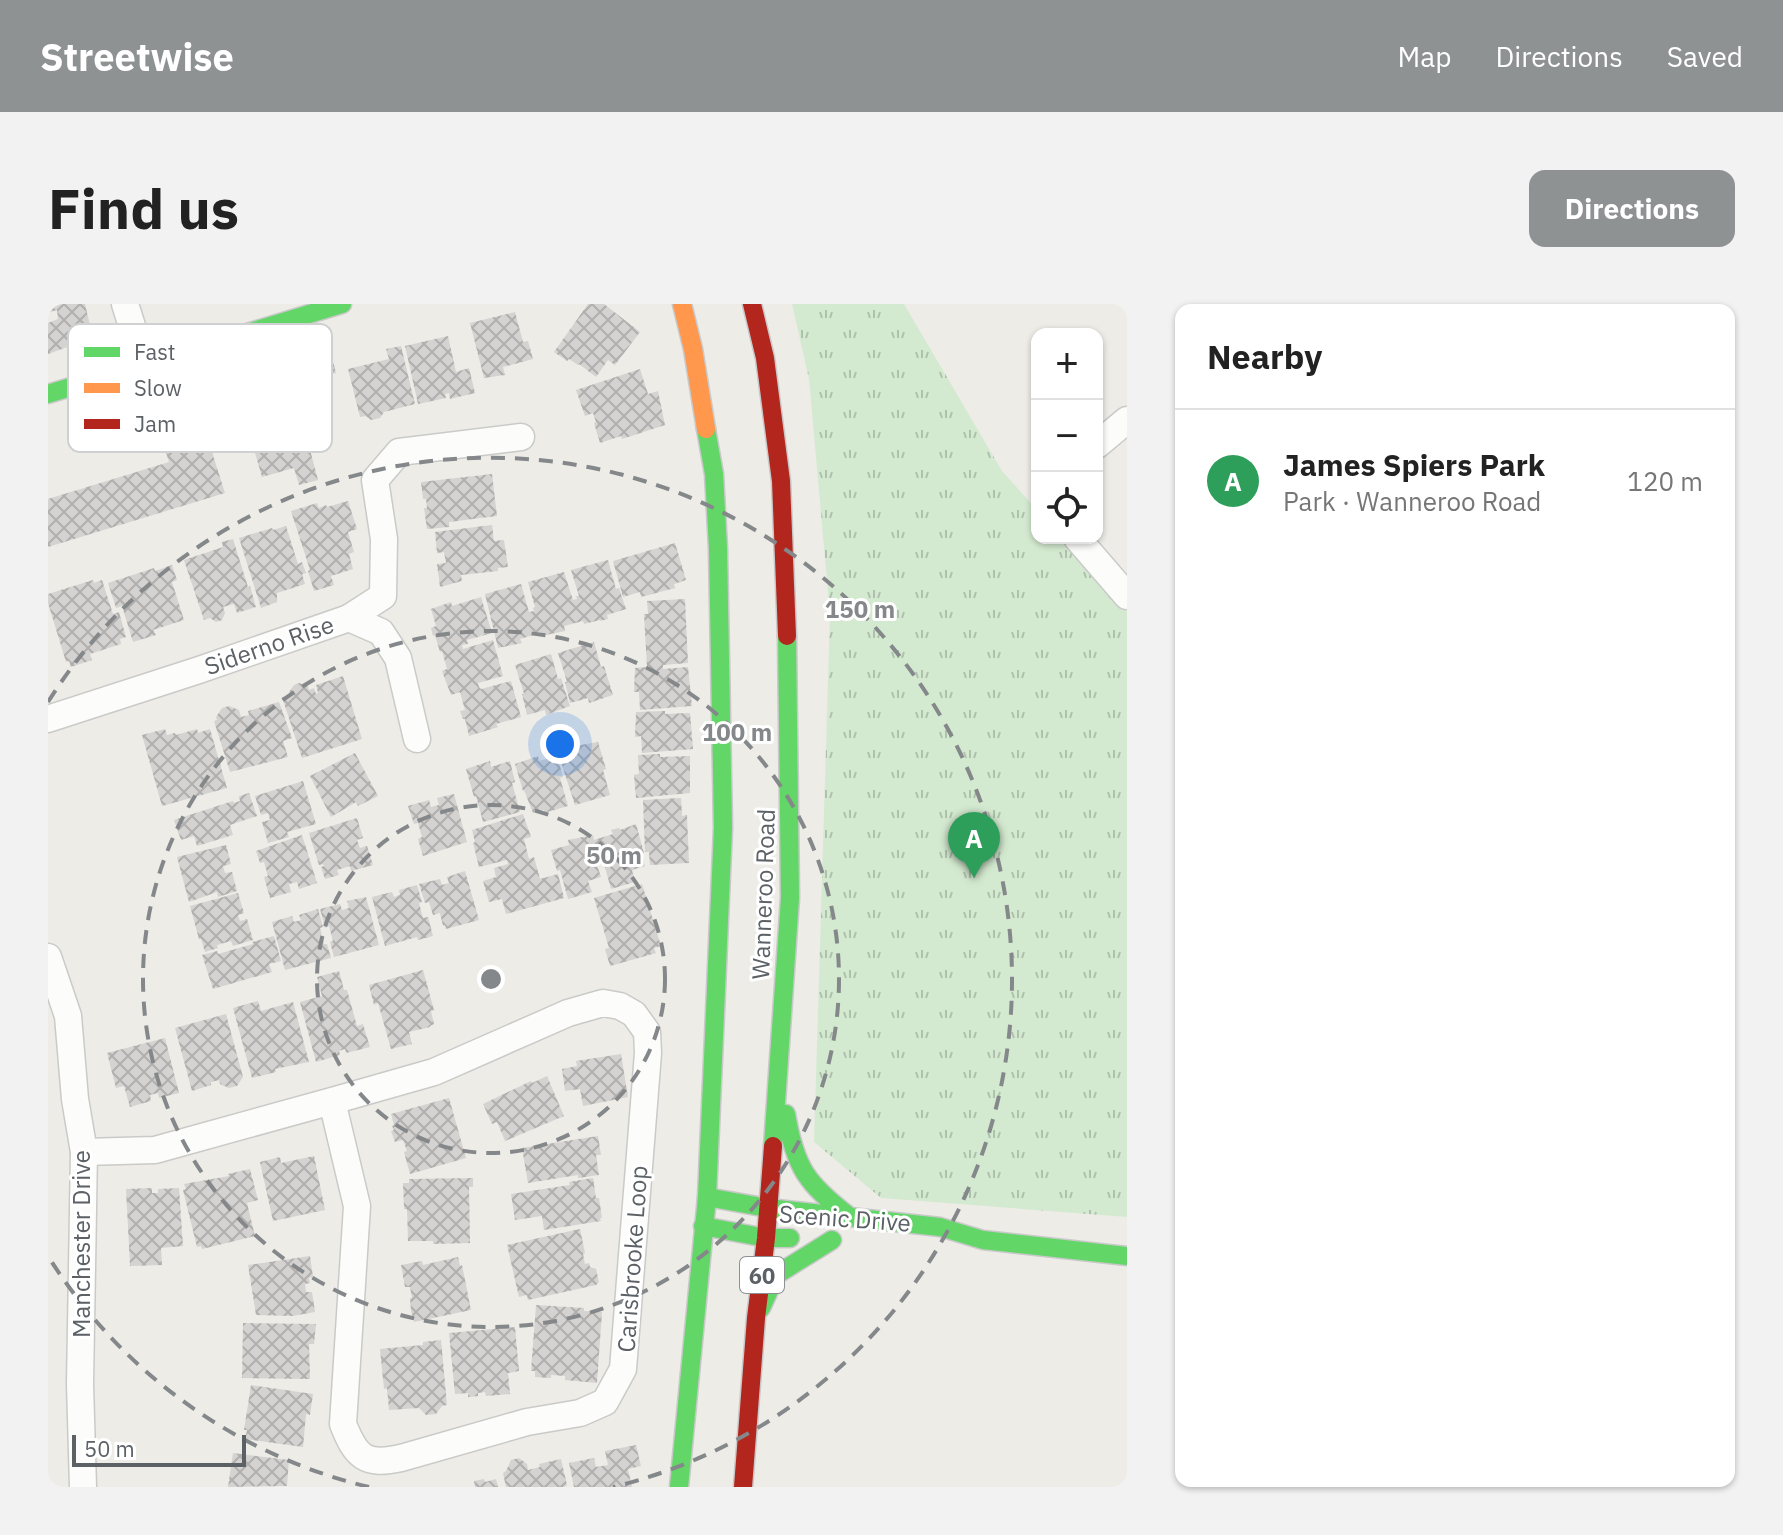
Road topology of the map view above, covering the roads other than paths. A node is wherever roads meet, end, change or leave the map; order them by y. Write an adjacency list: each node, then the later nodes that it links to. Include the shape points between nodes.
1 (125, 304): 5 (street)
2 (342, 304): 6 (main road)
3 (682, 304): 21 (main road, Wanneroo Road, via 714,474 718,548 723,828)
4 (752, 304): 18 (main road, Wanneroo Road / 60, via 765,358 781,481 787,619 790,898)
5 (131, 324)
6 (276, 324)
7 (68, 388): 8 (main road)
8 (48, 394)
9 (1127, 420): 11 (street)
10 (521, 437): 14 (street, via 399,452 375,480 384,539 383,596)
11 (1103, 440)
12 (1082, 544): 13 (street)
13 (1127, 596)
14 (349, 618): 15 (street, Siderno Rise); 16 (street, Siderno Rise, via 381,632 398,658)
15 (48, 719)
16 (417, 739)
17 (48, 957): 20 (street, Manchester Drive, via 68,1016)
18 (780, 1064): 22 (main road, Wanneroo Road / 60); 23 (main road, via 796,1161 825,1198)
19 (332, 1101): 19 (street, Carisbrooke Loop, via 434,1072 603,1003 634,1014 647,1032 648,1053 623,1369 605,1402 580,1413 527,1422 382,1463 363,1458 343,1424 357,1206); 20 (street, Carisbrooke Loop, via 155,1150)
20 (84, 1152): 30 (street, Manchester Drive)
21 (707, 1197): 22 (main road, Scenic Drive); 24 (main road, Wanneroo Road)
22 (768, 1208): 23 (main road, Scenic Drive); 25 (main road, Wanneroo Road / 60)
23 (850, 1217): 26 (main road, Scenic Drive, via 940,1227)
24 (703, 1226): 25 (main road, Scenic Drive); 31 (main road, Wanneroo Road)
25 (766, 1238): 29 (main road, Wanneroo Road / 60); 29 (main road, Scenic Drive, via 840,1240 776,1275)
26 (983, 1240): 27 (main road, Scenic Drive); 28 (main road, Scenic Drive)
27 (941, 1249)
28 (1127, 1256)
29 (756, 1318): 32 (main road, Wanneroo Road / 60)
30 (83, 1487)
31 (679, 1487)
32 (743, 1487)

